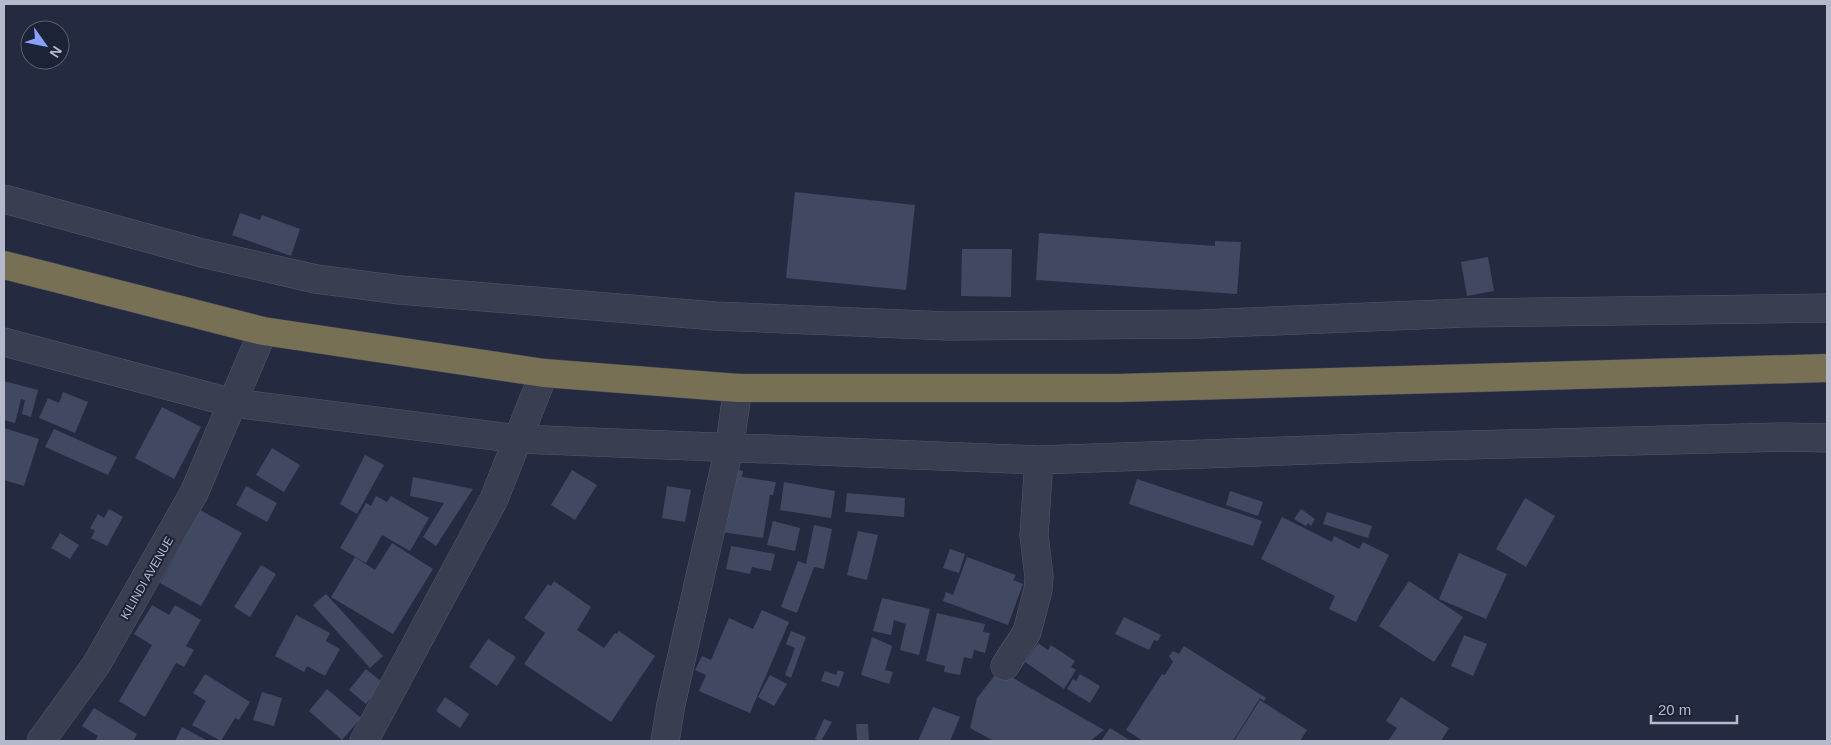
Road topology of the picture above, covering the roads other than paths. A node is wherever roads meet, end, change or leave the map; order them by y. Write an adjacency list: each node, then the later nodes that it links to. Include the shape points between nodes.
1 (4, 199): 3 (street, via 192,251 316,279 400,290 715,316 948,326 1191,324 1466,313)
2 (4, 265): 4 (highway)
3 (1827, 308)
4 (263, 330): 7 (highway); 9 (street, KILINDI AVENUE)
5 (4, 342): 9 (street)
6 (1827, 368): 8 (highway, via 1118,388)
7 (544, 373): 8 (highway); 11 (street)
8 (738, 388): 12 (street)
9 (232, 403): 11 (street); 15 (street, KILINDI AVENUE, via 194,493 154,567 96,664)
10 (1827, 438): 13 (street, via 1393,447)
11 (519, 439): 12 (street); 16 (street, via 494,499)
12 (729, 449): 13 (street); 17 (street)
13 (1039, 460): 14 (street, via 1034,535 1038,590 1027,632)
14 (1005, 666)
15 (40, 741)
16 (364, 741)
17 (665, 741)

